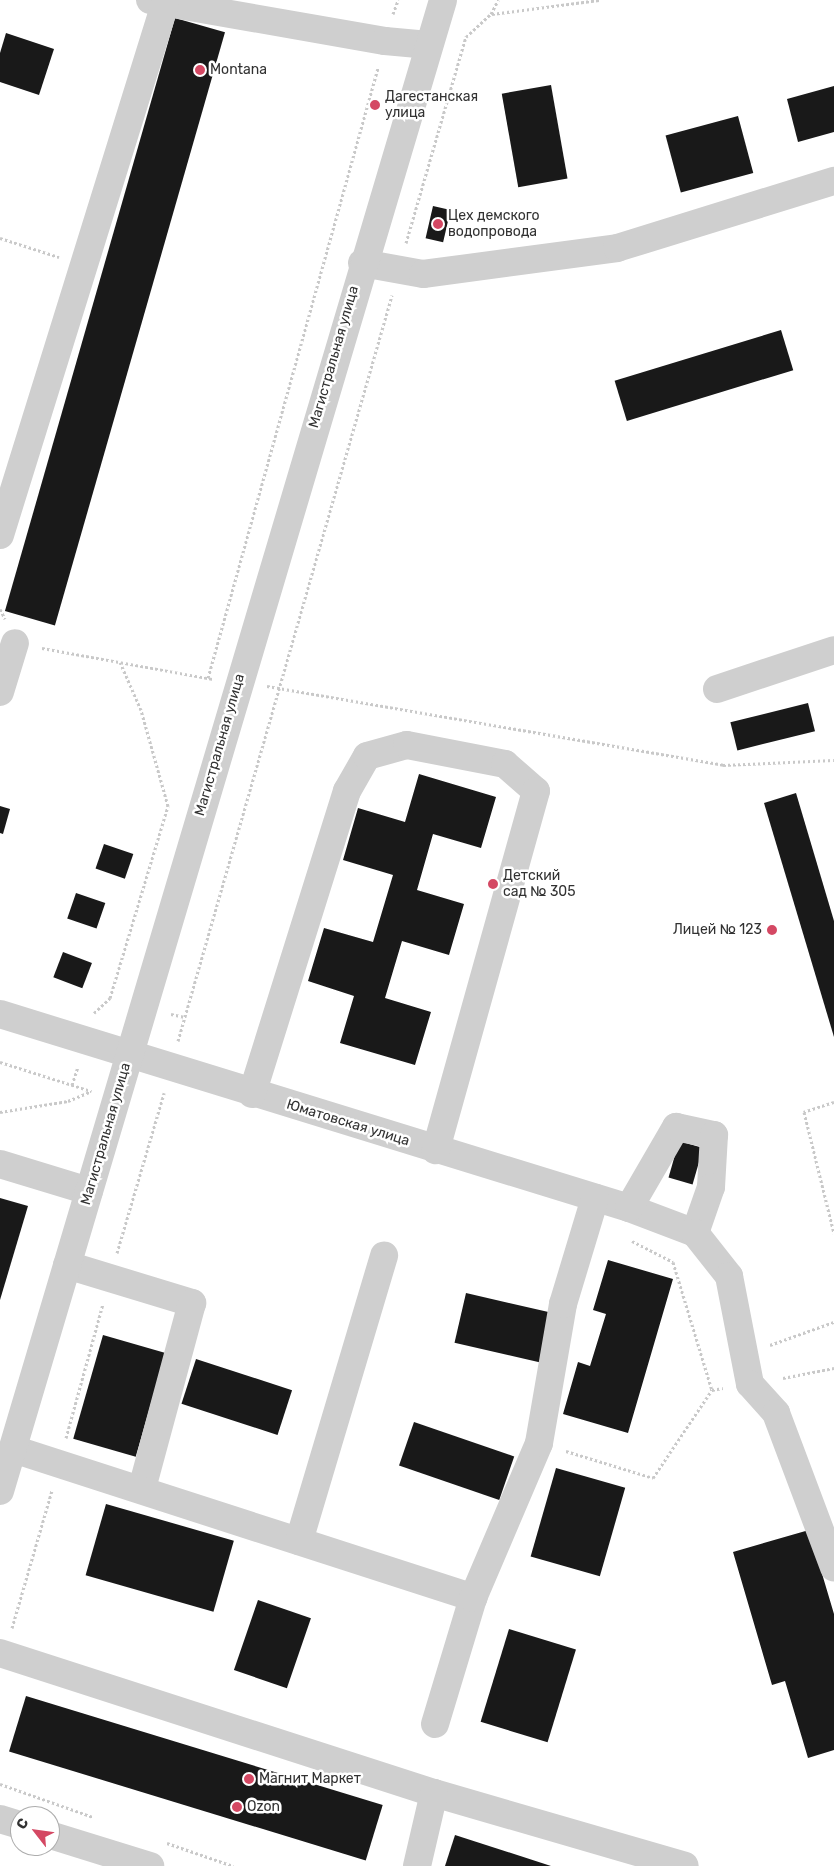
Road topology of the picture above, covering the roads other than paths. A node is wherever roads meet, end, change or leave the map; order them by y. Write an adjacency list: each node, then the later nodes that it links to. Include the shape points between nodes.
1 (443, 0): 3 (street, Магистральная улица)
2 (157, 2): 3 (street, via 385,41); 6 (street)
3 (429, 44): 5 (street, Магистральная улица)
4 (834, 180): 5 (street, via 617,248 423,274)
5 (362, 263): 12 (street, Магистральная улица)
6 (0, 535)
7 (15, 643): 10 (street)
8 (834, 650): 9 (street)
9 (717, 689)
10 (0, 692)
11 (0, 1014): 12 (street, Юматовская улица)
12 (125, 1068): 13 (street, Юматовская улица, via 170,1084); 16 (street, Магистральная улица)
13 (252, 1094): 14 (street, Юматовская улица); 14 (street, via 347,791 368,756 407,745 504,764 536,790)
14 (436, 1150): 18 (street, Юматовская улица)
15 (0, 1164): 16 (street)
16 (88, 1191): 21 (street, Магистральная улица)
17 (629, 1208): 18 (street, Юматовская улица); 19 (street, Юматовская улица); 19 (street, via 676,1127 714,1135 711,1187)
18 (592, 1209): 27 (street, via 563,1304 539,1443)
19 (695, 1233): 26 (street, via 728,1276 750,1384 776,1413)
20 (384, 1255): 25 (street)
21 (67, 1265): 22 (street, Магистральная улица); 23 (street, via 192,1303)
22 (13, 1449): 23 (street); 24 (street, Магистральная улица)
23 (142, 1488): 25 (street)
24 (0, 1491)
25 (299, 1541): 27 (street)
26 (834, 1567)
27 (473, 1598): 29 (street)
28 (2, 1654): 30 (street)
29 (435, 1724)
30 (434, 1793): 33 (street); 34 (street)
31 (60, 1838): 32 (street)
32 (150, 1866)
33 (416, 1866)
34 (685, 1866)

